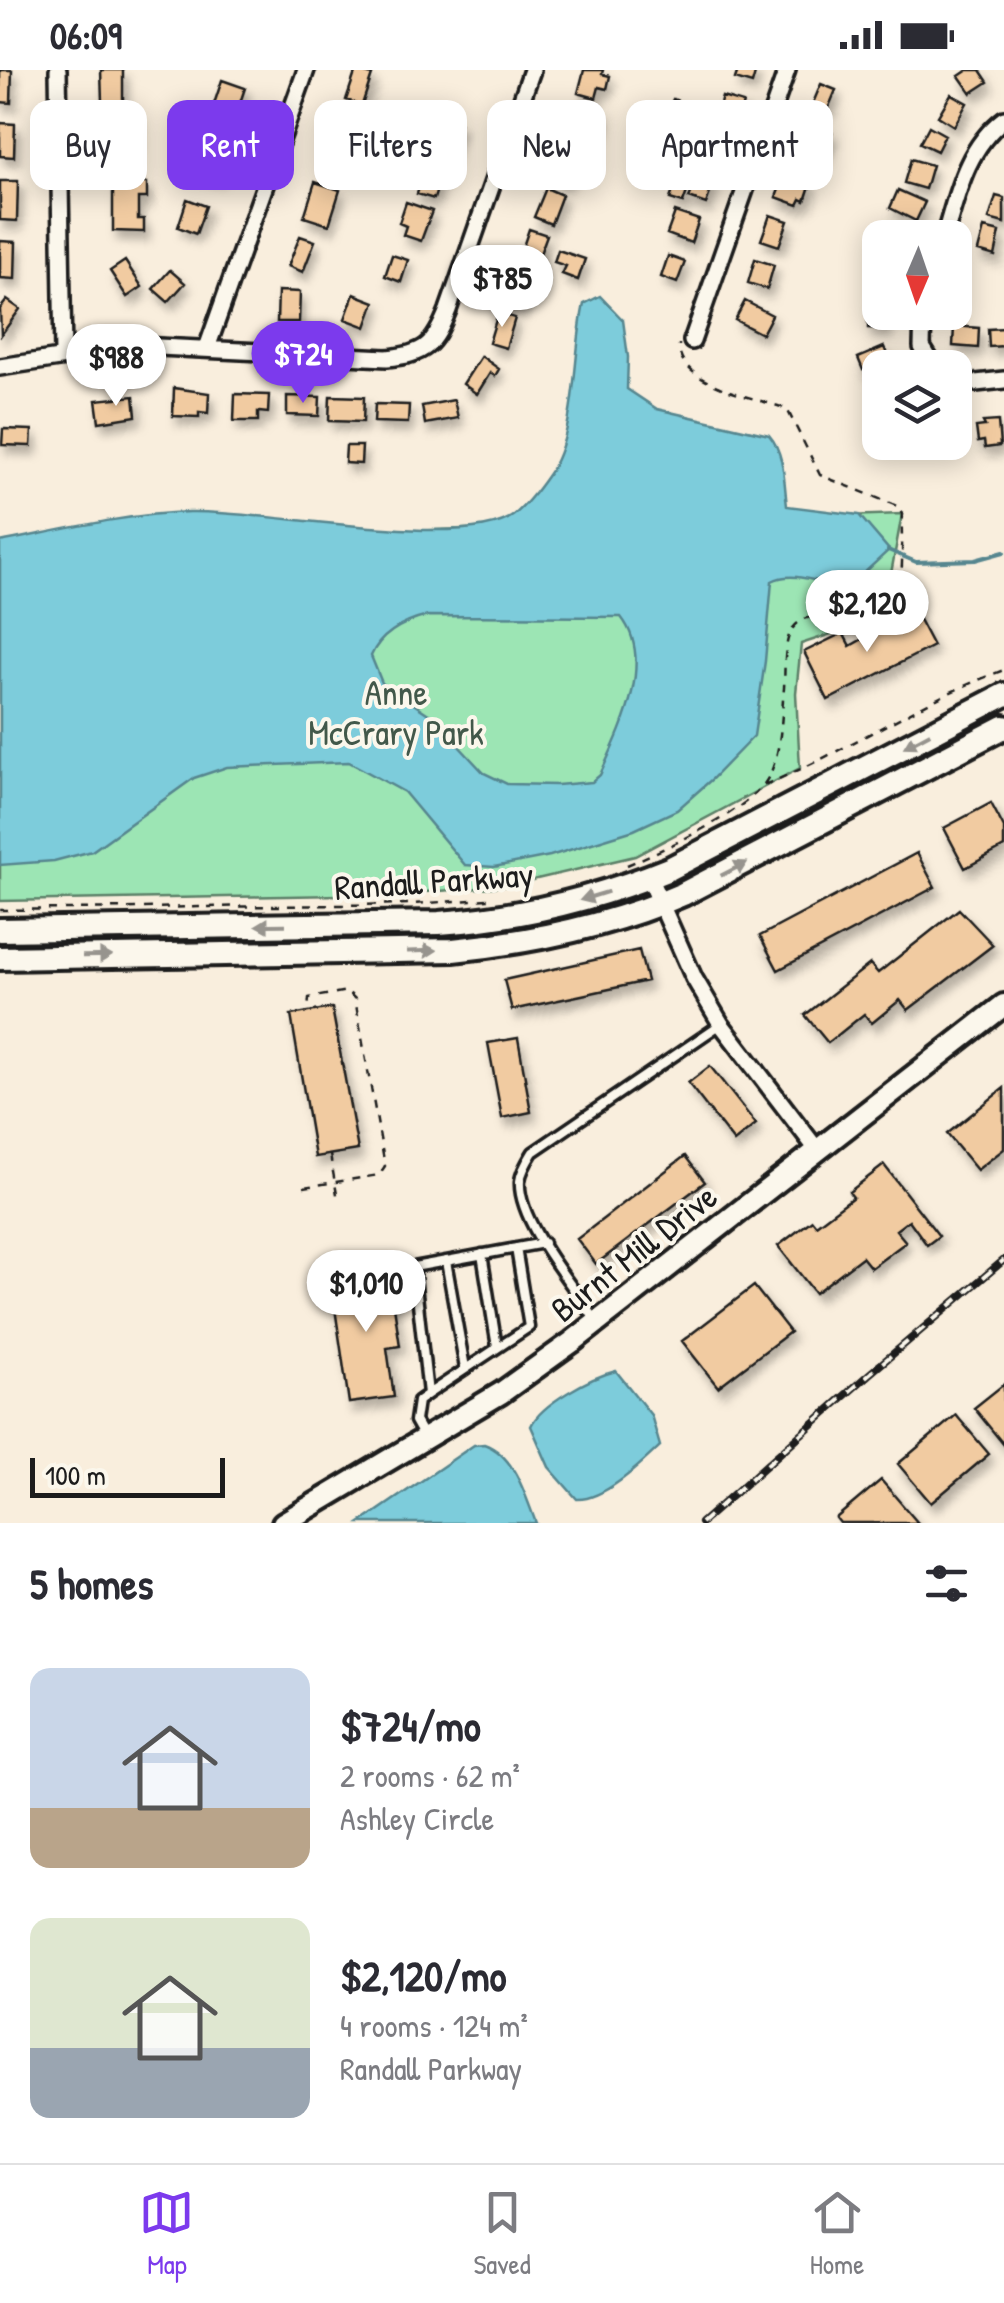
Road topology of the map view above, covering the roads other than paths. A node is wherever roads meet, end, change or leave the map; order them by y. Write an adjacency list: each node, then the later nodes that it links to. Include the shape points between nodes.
1 (58, 70): 9 (street)
2 (306, 70): 8 (street)
3 (532, 70): 8 (street, via 431,344 387,358)
4 (787, 70): 7 (street)
5 (1004, 119): 6 (street, via 976,148)
6 (949, 220)
7 (687, 337)
8 (206, 348): 9 (street, via 138,346)
9 (63, 355): 10 (street)
10 (0, 367)
11 (1004, 380): 12 (street)
12 (972, 382)
13 (1003, 697): 15 (main road, Randall Parkway, one-way to 15)
14 (1004, 727): 16 (main road, Randall Parkway, one-way to 14)
15 (648, 877): 16 (street); 17 (main road, Randall Parkway, one-way to 17, via 552,908 462,921)
16 (662, 903): 18 (main road, Randall Parkway, one-way to 16, via 452,950 571,932); 20 (street)
17 (0, 930)
18 (0, 958)
19 (1003, 1008): 21 (street, Burnt Mill Drive)
20 (721, 1024): 21 (street); 22 (lane, via 533,1152 520,1180 522,1201)
21 (818, 1152): 26 (street, Burnt Mill Drive)
22 (544, 1243): 23 (lane); 26 (lane)
23 (516, 1248): 24 (lane); 27 (lane, via 529,1327)
24 (482, 1254): 25 (lane); 27 (lane)
25 (446, 1261): 28 (lane); 29 (lane, via 414,1267)
26 (597, 1322): 30 (street, Burnt Mill Drive)
27 (497, 1347): 28 (lane)
28 (465, 1368): 29 (lane)
29 (428, 1394): 30 (lane, via 418,1401 416,1421)
30 (425, 1440): 31 (street, Burnt Mill Drive)
31 (283, 1523)

